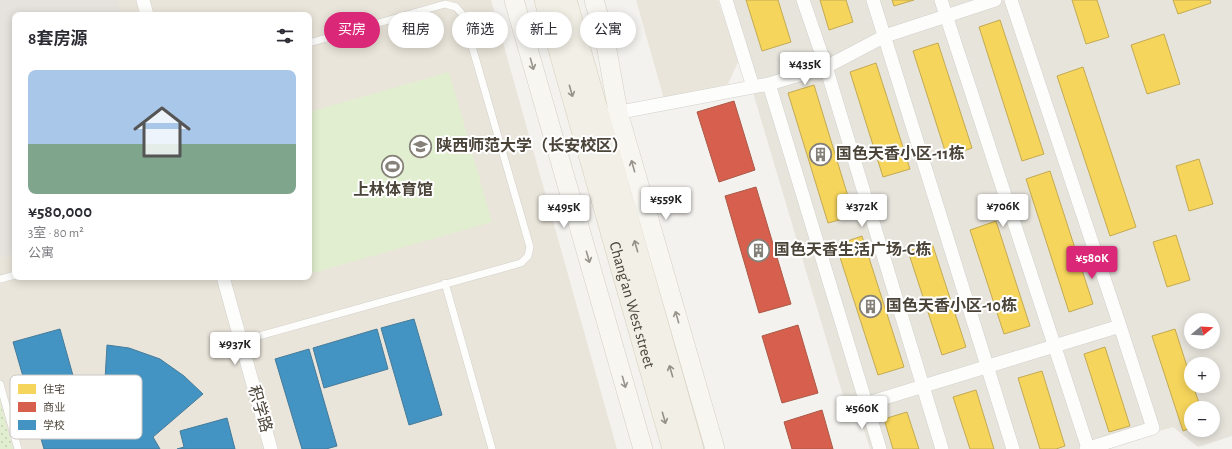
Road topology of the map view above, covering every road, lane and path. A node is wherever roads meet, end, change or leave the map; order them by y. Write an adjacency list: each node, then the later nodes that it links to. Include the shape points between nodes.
1 (143, 0): 12 (street)
2 (514, 0): 36 (main road, one-way to 36)
3 (545, 0): 37 (main road, Chang'an West street, one-way to 37)
4 (566, 0): 19 (main road, Chang'an West street)
5 (594, 0): 19 (main road, via 604,39)
6 (726, 0): 18 (street)
7 (803, 0): 16 (street)
8 (873, 0): 14 (street)
9 (941, 0): 13 (street)
10 (995, 0): 13 (street)
11 (1012, 0): 24 (street)
12 (146, 12)
13 (946, 16): 14 (street); 26 (street)
14 (885, 36): 16 (street); 27 (street)
15 (312, 42): 23 (lane, via 445,4 456,7 463,15 530,247 528,256 520,262)
16 (826, 67): 17 (street); 29 (street)
17 (769, 84): 18 (street); 30 (street)
18 (754, 87): 19 (street)
19 (608, 114): 38 (main road, Chang'an West street, one-way to 19); 39 (main road, one-way to 19)
20 (12, 276): 21 (lane)
21 (0, 279)
22 (223, 280): 25 (street, 积学路)
23 (445, 283): 25 (lane); 35 (lane)
24 (1120, 326): 26 (street); 43 (street, via 1153,428)
25 (241, 342): 34 (street, 积学路)
26 (1056, 346): 27 (street); 43 (street)
27 (987, 367): 29 (street); 42 (street)
28 (0, 384): 31 (lane)
29 (923, 386): 30 (street); 41 (street)
30 (868, 403): 40 (street)
31 (10, 420)
32 (15, 439): 33 (lane)
33 (18, 449)
34 (271, 449)
35 (492, 449)
36 (643, 449)
37 (672, 449)
38 (693, 449)
39 (715, 449)
40 (880, 449)
41 (942, 449)
42 (1013, 449)
43 (1088, 449)

